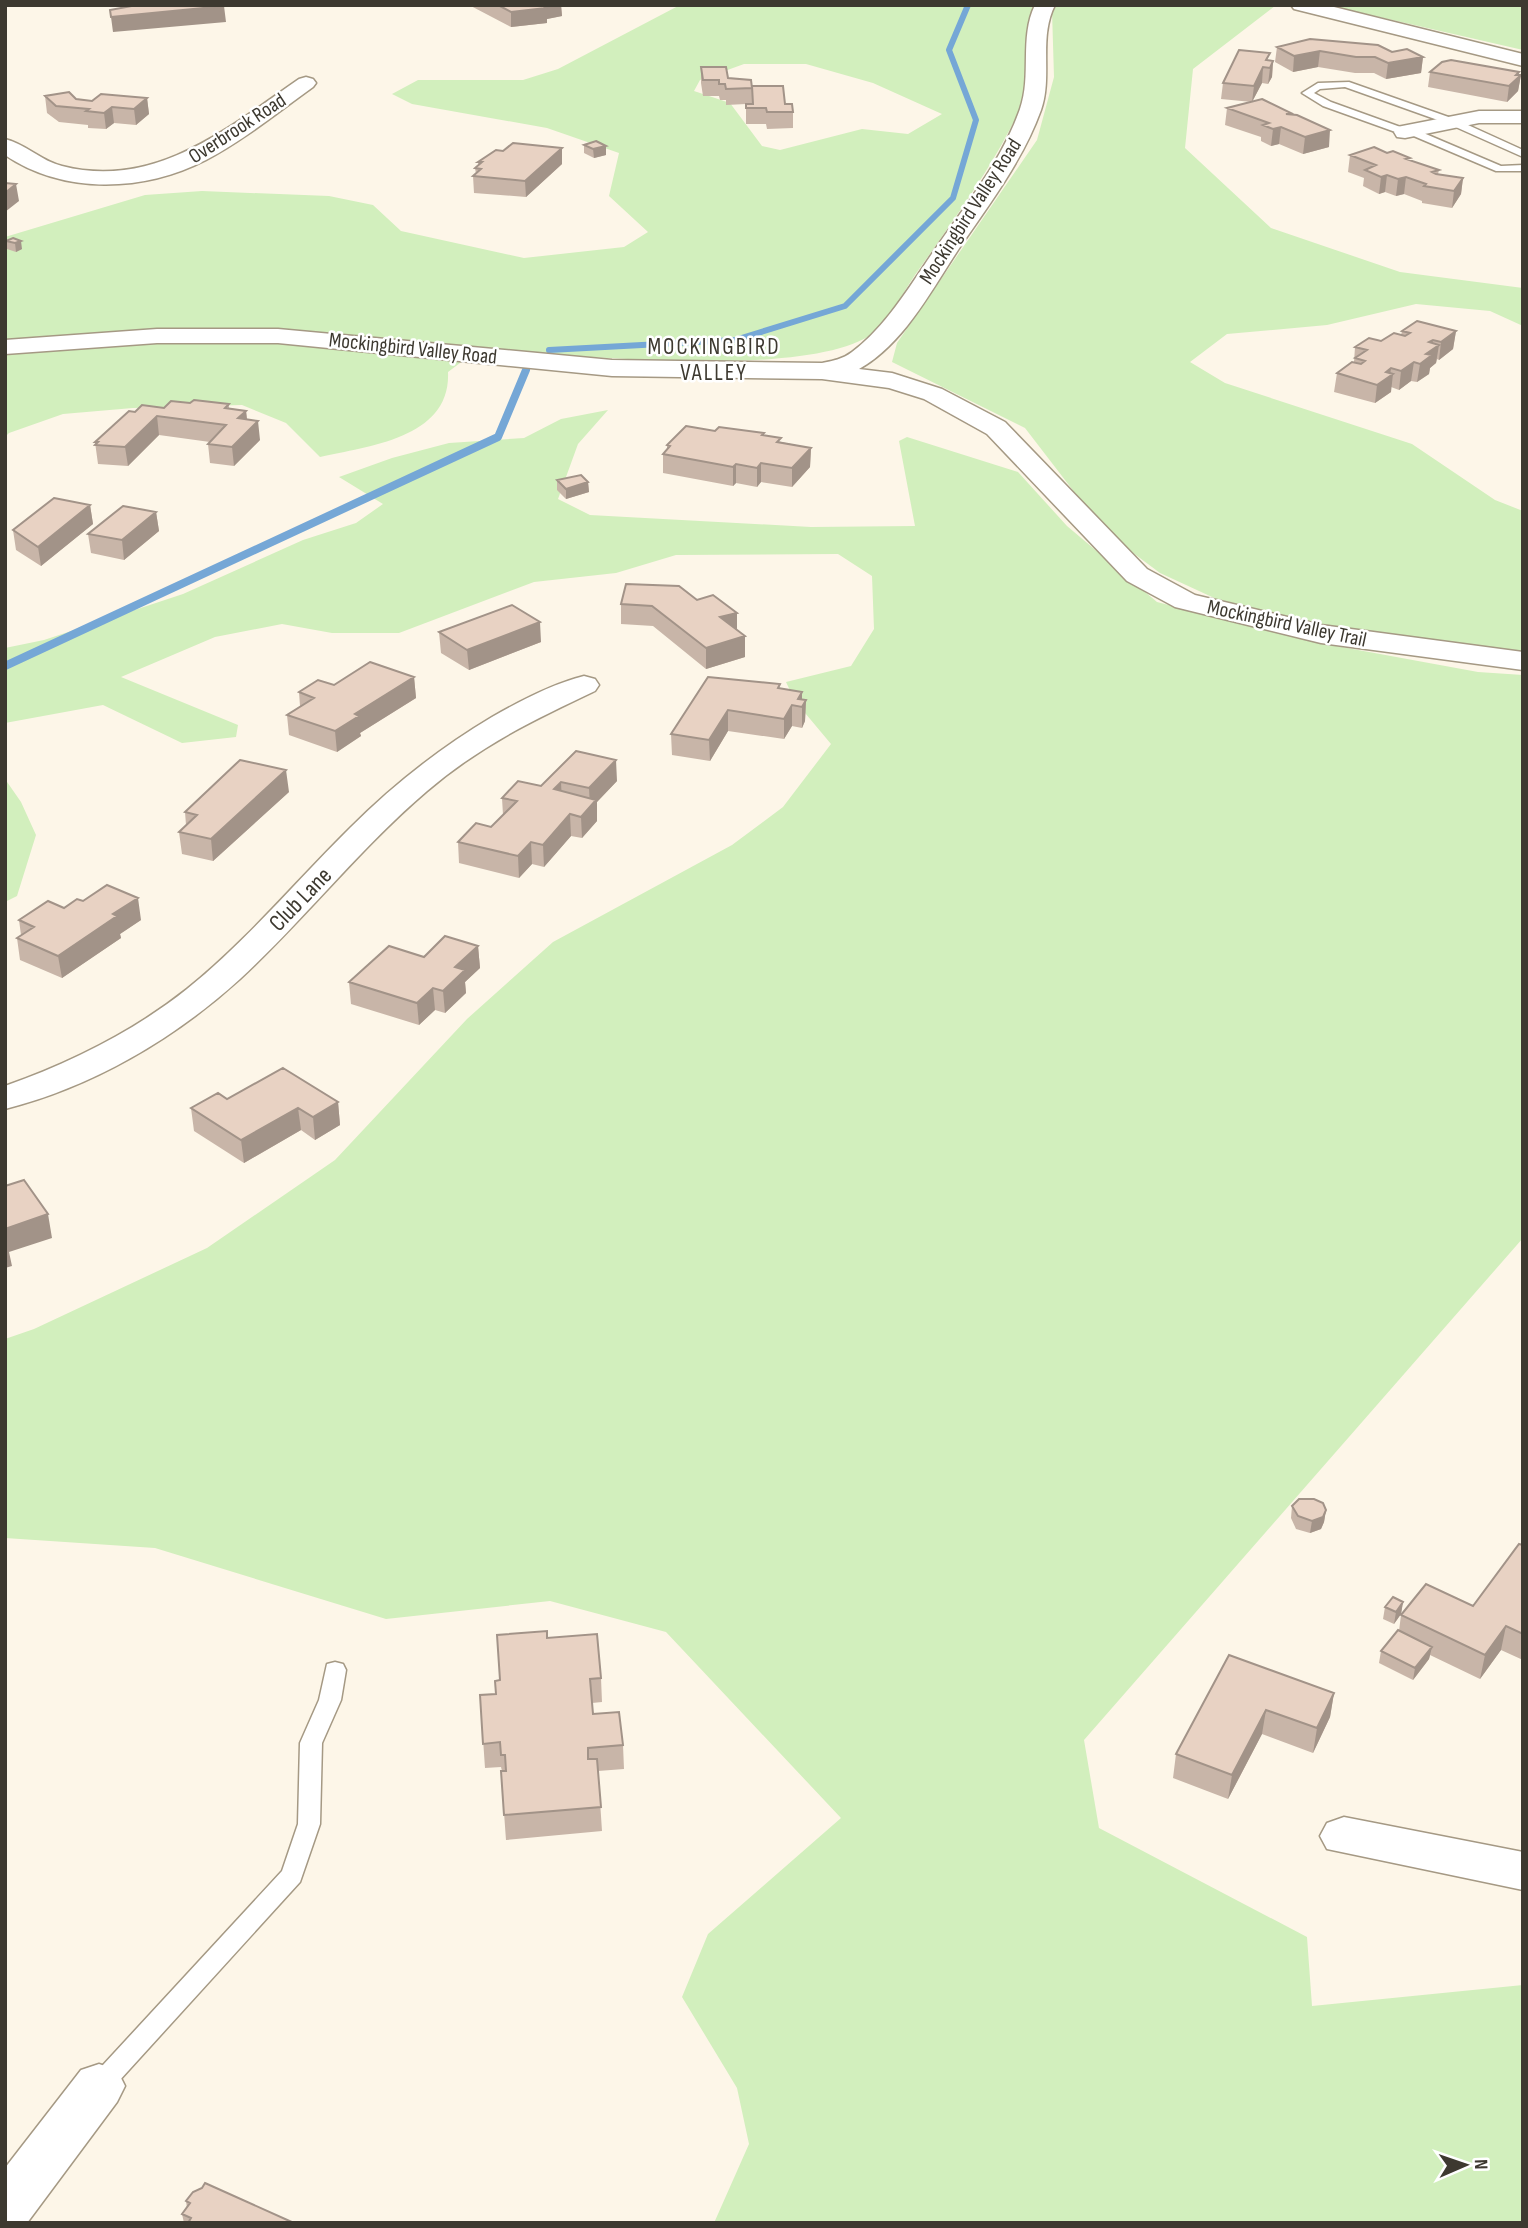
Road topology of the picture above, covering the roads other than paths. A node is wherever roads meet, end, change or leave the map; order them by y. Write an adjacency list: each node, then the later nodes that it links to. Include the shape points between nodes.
1 (1045, 5): 12 (street, Mockingbird Valley Road, via 1036,33 1031,108 1009,158 897,322 860,358)
2 (1301, 5): 3 (street)
3 (1523, 60)
4 (306, 83): 8 (street, Overbrook Road, via 198,157 154,172 68,173 39,166)
5 (1523, 117): 6 (street)
6 (1453, 122): 7 (street); 7 (lane, via 1346,84 1318,86 1307,93); 9 (lane)
7 (1407, 132): 10 (lane, via 1500,169)
8 (5, 145)
9 (1523, 153)
10 (1523, 169)
11 (5, 347): 12 (street, Mockingbird Valley Road, via 157,336 278,336 612,368)
12 (822, 371): 13 (street, Mockingbird Valley Road, via 866,376 933,394 996,428)
13 (1024, 456): 14 (street, Mockingbird Valley Trail, via 1137,575 1185,600 1321,634)
14 (1523, 661)
15 (584, 685): 16 (street, Club Lane, via 523,712 417,783 200,996 101,1058)
16 (5, 1098)
17 (335, 1670): 20 (lane, via 330,1700 311,1743 309,1824 292,1875)
18 (1344, 1836): 19 (street)
19 (1523, 1871)
20 (100, 2086): 21 (street)
21 (5, 2210)

